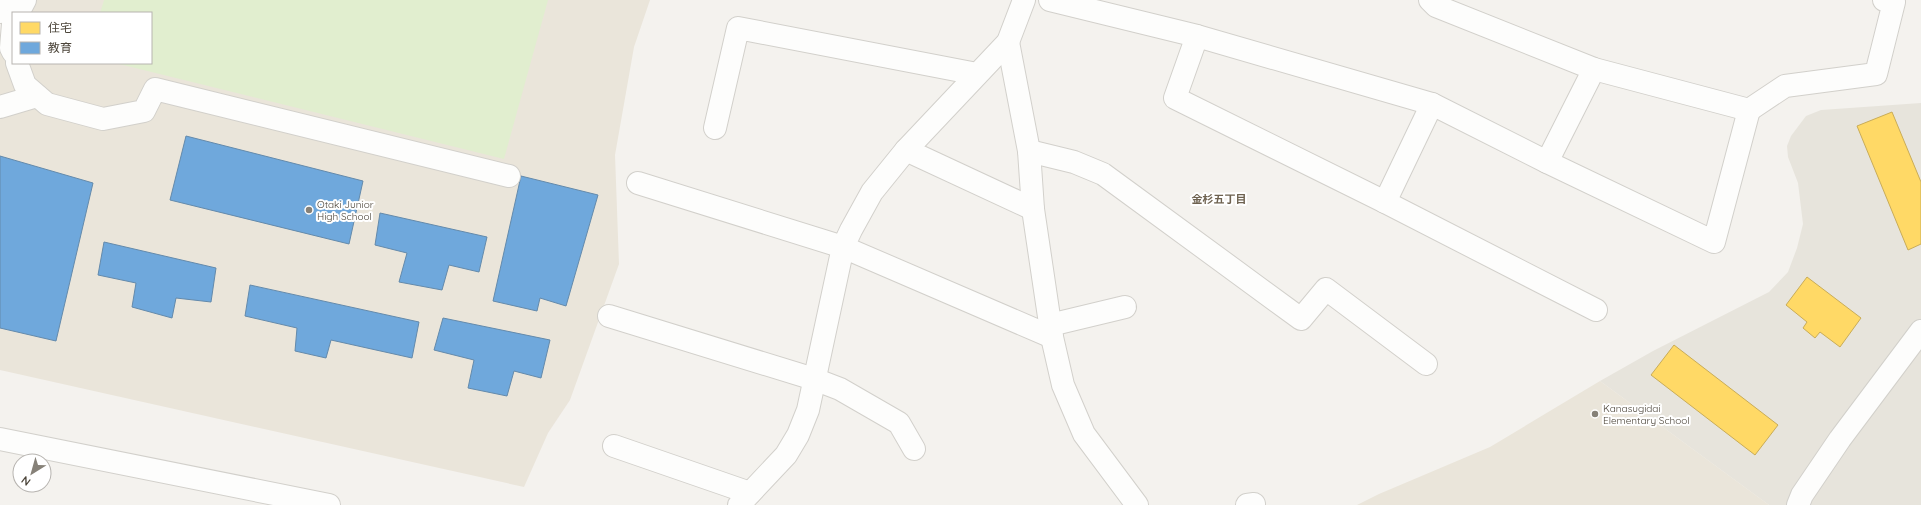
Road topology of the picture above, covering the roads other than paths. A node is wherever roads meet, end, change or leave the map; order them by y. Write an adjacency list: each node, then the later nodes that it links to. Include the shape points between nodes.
1 (3, 0): 7 (street)
2 (25, 0): 8 (street)
3 (1024, 0): 11 (street)
4 (1050, 0): 10 (street)
5 (1430, 0): 14 (street, via 1436,6)
6 (1884, 0): 19 (street, via 1894,2 1876,74 1785,86)
7 (0, 12)
8 (19, 12)
9 (12, 36): 12 (street)
10 (1197, 36): 17 (street); 26 (street, via 1175,98)
11 (1008, 42): 15 (street); 22 (street)
12 (12, 50)
13 (17, 64): 16 (street, via 25,85)
14 (1594, 69): 19 (street); 23 (street)
15 (977, 74): 20 (street, via 738,28); 21 (street)
16 (37, 96): 18 (street); 24 (street, via 47,104 103,119 144,112 155,89)
17 (1432, 104): 23 (street); 26 (street)
18 (0, 107)
19 (1749, 110): 23 (street, via 1714,242)
20 (715, 128)
21 (906, 150): 27 (street); 28 (street, via 872,192)
22 (1029, 151): 27 (street); 34 (street, via 1074,162 1103,174 1301,319 1326,289)
23 (1547, 162)
24 (509, 176)
25 (638, 183): 28 (street)
26 (1385, 202): 30 (street)
27 (1033, 210): 32 (street)
28 (843, 247): 32 (street); 35 (street)
29 (1124, 307): 32 (street)
30 (1596, 310)
31 (610, 316): 35 (street)
32 (1051, 331): 41 (street, via 1063,385 1084,434)
33 (1921, 331): 42 (street, via 1840,439)
34 (1426, 364)
35 (814, 379): 38 (street, via 840,389 899,423); 39 (street, via 808,410 798,435 786,455)
36 (0, 439): 40 (street)
37 (614, 446): 39 (street)
38 (914, 449)
39 (744, 499)
40 (329, 505)
41 (1137, 505)
42 (1798, 505)

